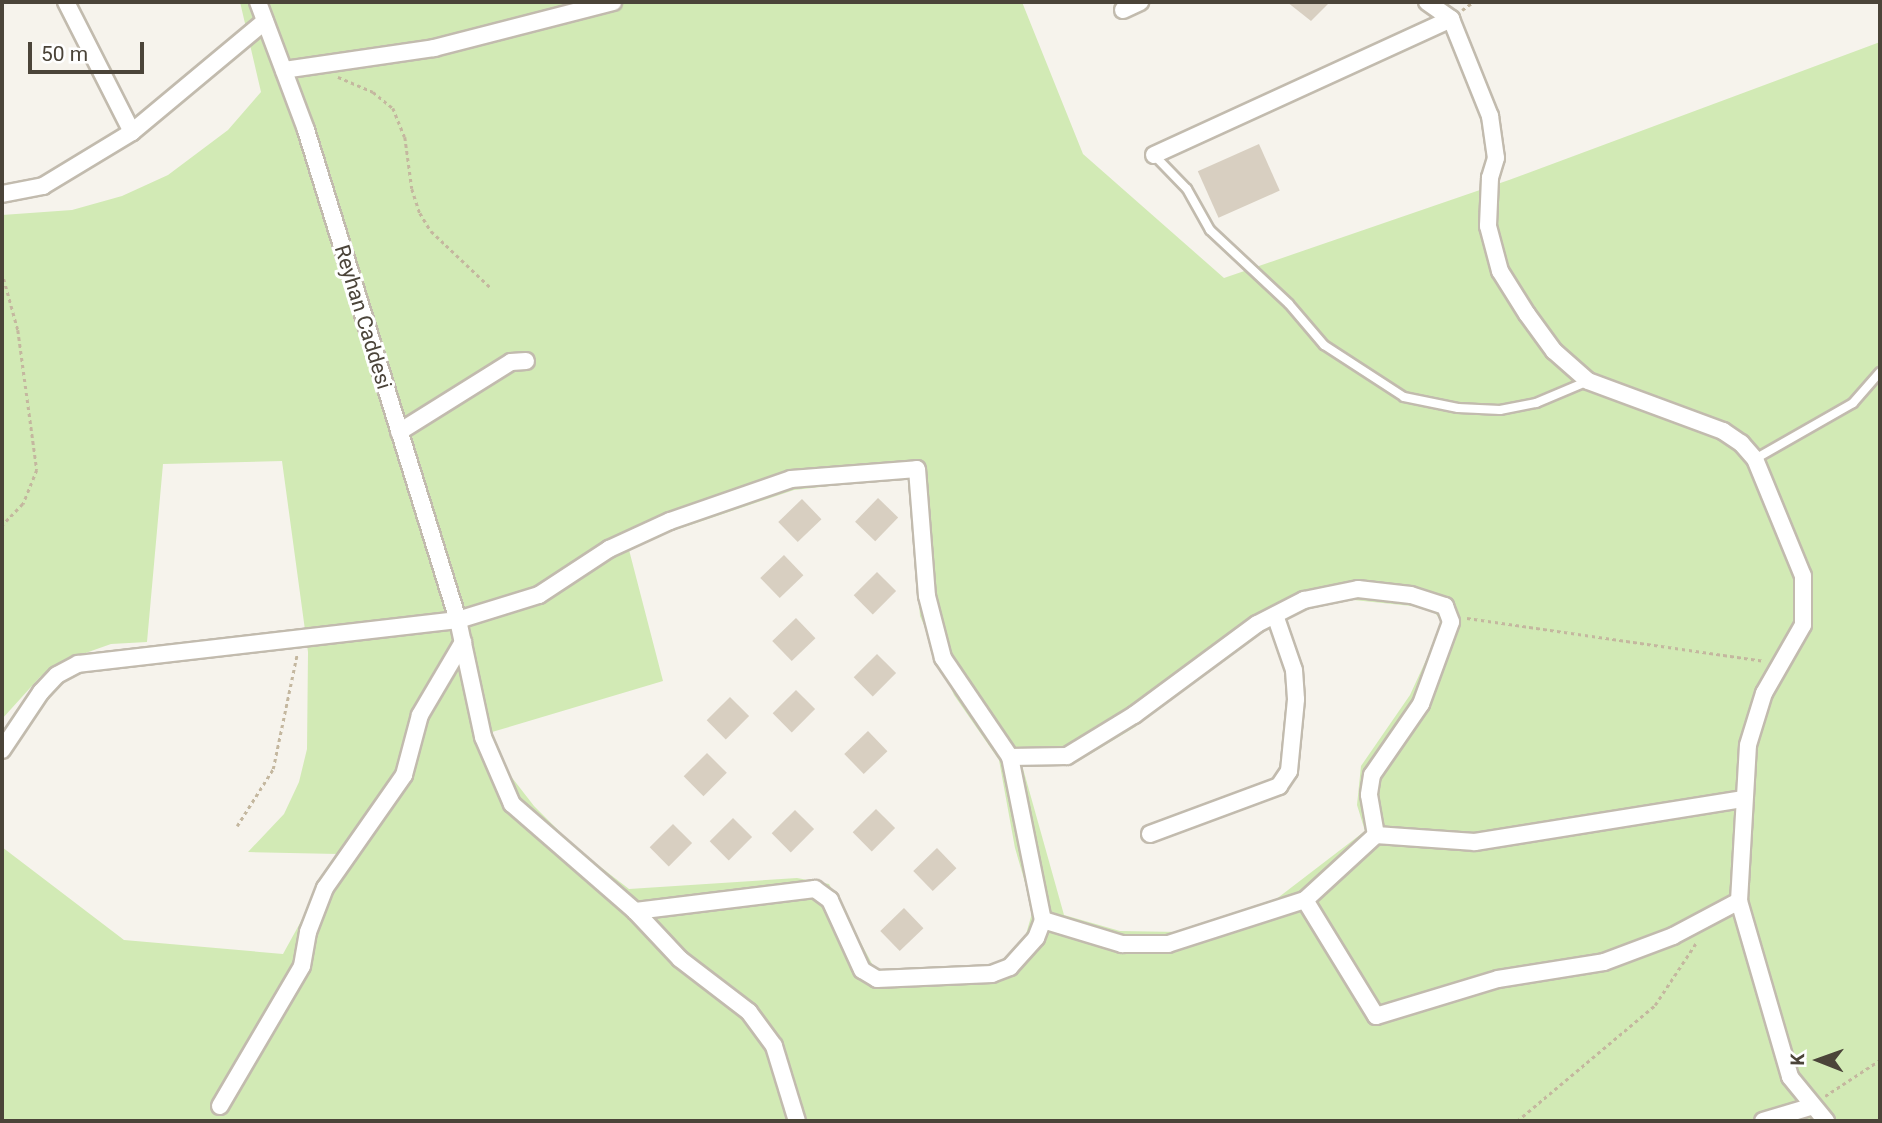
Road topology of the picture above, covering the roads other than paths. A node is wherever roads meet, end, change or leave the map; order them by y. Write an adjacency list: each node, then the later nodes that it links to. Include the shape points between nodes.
1 (66, 2): 10 (street)
2 (258, 2): 8 (street, Reyhan Caddesi)
3 (613, 2): 9 (street, via 434,48)
4 (1140, 2): 6 (street)
5 (1427, 2): 7 (street)
6 (1123, 10)
7 (1451, 19): 11 (street); 15 (street, via 1496,136 1488,226 1500,271 1554,351)
8 (265, 22): 9 (street, Reyhan Caddesi); 10 (street)
9 (284, 70): 16 (street, Reyhan Caddesi)
10 (132, 132): 12 (street, via 43,186)
11 (1154, 155): 15 (lane, via 1187,189 1210,230 1289,303 1324,345 1404,397 1458,408 1500,410 1535,403)
12 (2, 194)
13 (526, 361): 16 (street, via 511,362)
14 (1880, 372): 17 (lane, via 1853,403)
15 (1588, 381): 17 (street, via 1723,431)
16 (399, 432): 19 (street, Reyhan Caddesi)
17 (1755, 459): 22 (street, via 1803,576 1802,625 1764,693 1748,745)
18 (1275, 615): 21 (street, via 1067,756); 23 (street, via 1294,670 1289,771 1279,786); 24 (street, via 1304,600 1358,589 1428,599 1444,606 1451,616 1421,704 1373,775 1369,795)
19 (461, 632): 20 (street, via 299,641 78,664 57,675 41,692); 21 (street, via 539,595 609,549 670,521 790,479 917,469 927,596 943,658); 27 (street, Reyhan Caddesi, via 483,737 512,804); 29 (street, via 420,715 404,775 325,888 307,932 302,966)
20 (2, 750)
21 (1010, 757): 28 (street)
22 (1744, 799): 24 (street, via 1475,842); 26 (street)
23 (1150, 834)
24 (1376, 835): 25 (street)
25 (1305, 900): 26 (street, via 1376,1016 1498,979 1604,962 1673,936); 28 (street, via 1168,944 1122,944)
26 (1739, 901): 30 (street, via 1778,1044 1790,1077)
27 (635, 911): 28 (street, via 821,891 830,900 862,970 877,979 992,974 1025,954); 31 (street, Reyhan Caddesi, via 680,959 749,1012 774,1046)
28 (1043, 920)
29 (220, 1106)
30 (1810, 1107): 32 (street); 33 (street)
31 (797, 1121)
32 (1763, 1121)
33 (1826, 1121)

